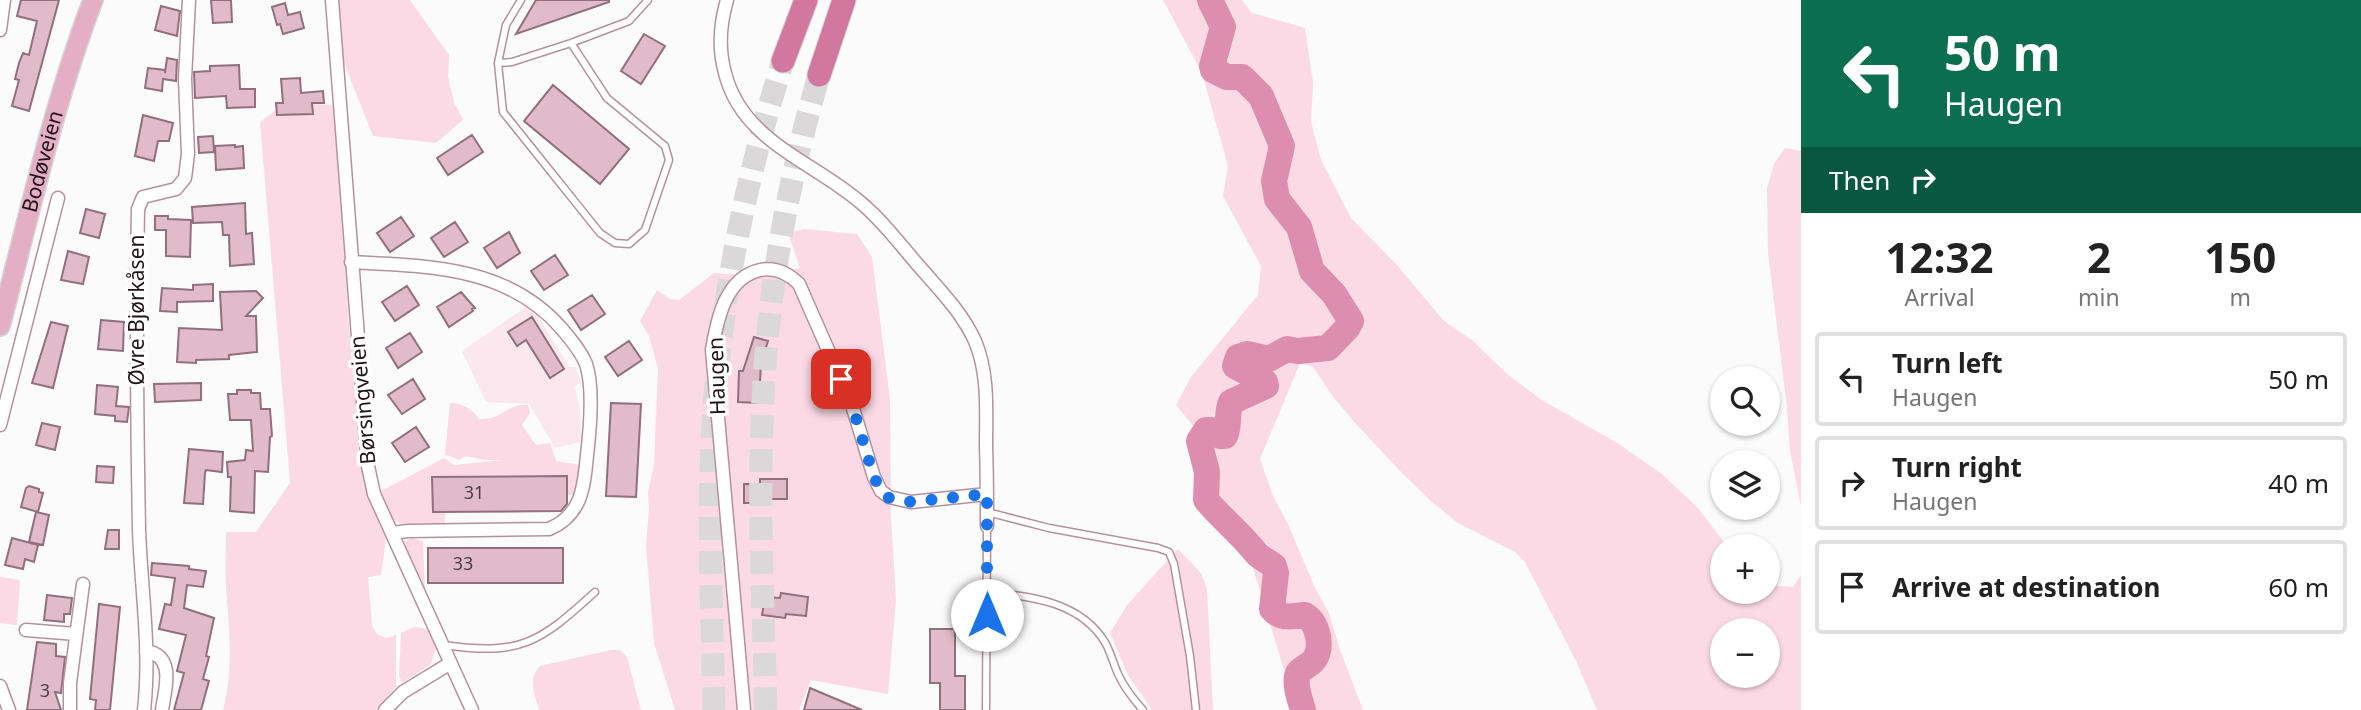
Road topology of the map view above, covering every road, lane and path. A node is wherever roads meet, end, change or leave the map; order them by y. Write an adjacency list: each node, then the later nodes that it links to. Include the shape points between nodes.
1 (93, 0): 17 (main road, Bodøveien)
2 (189, 0): 29 (street, Øvre Bjørkåsen, via 185,178 176,188 143,197 138,209 139,530)
3 (332, 0): 16 (street, Børsingveien)
4 (521, 0): 13 (lane, via 506,25)
5 (648, 0): 11 (lane, via 629,20)
6 (727, 0): 19 (street, via 720,39 722,65 744,114 764,136 869,210 957,311 974,339 984,375)
7 (806, 0): 12 (highway)
8 (844, 0): 14 (highway)
9 (2, 4): 10 (street)
10 (0, 30)
11 (571, 43): 13 (lane); 13 (lane, via 607,98 665,146 669,160 645,230 629,244 615,243 600,233 503,112)
12 (783, 61)
13 (498, 63)
14 (819, 75)
15 (58, 198): 18 (street)
16 (351, 262): 22 (street, Børsingveien, via 368,466 374,494); 22 (street, via 454,271 505,285 537,304 559,326 582,356 588,374 582,497 566,519 549,529)
17 (0, 326)
18 (0, 425)
19 (987, 494): 20 (street); 38 (street, Haugen, via 911,502 881,491 851,402 799,284 778,270 751,272 740,279 722,306 712,350)
20 (987, 512): 21 (street); 41 (lane, via 1168,552 1174,564)
21 (987, 526): 25 (lane)
22 (392, 533): 28 (street, Børsingveien)
23 (83, 584): 27 (street)
24 (595, 592): 28 (lane, via 560,624 524,645 490,649)
25 (987, 592): 39 (lane); 40 (lane, via 1018,594 1067,607 1090,623)
26 (26, 630): 27 (street)
27 (76, 634): 33 (street)
28 (441, 645): 30 (street, Børsingveien)
29 (146, 651): 34 (street, Øvre Bjørkåsen); 35 (street, via 159,655 164,663)
30 (449, 664): 36 (street, via 403,692); 37 (street, Børsingveien)
31 (0, 686): 32 (street)
32 (9, 710)
33 (70, 710)
34 (144, 710)
35 (162, 710)
36 (385, 710)
37 (471, 710)
38 (744, 710)
39 (986, 710)
40 (1143, 710)
41 (1196, 710)

